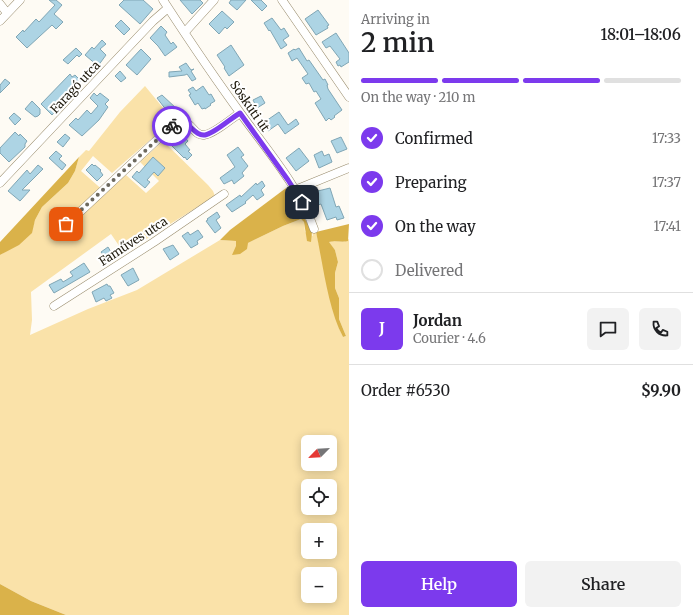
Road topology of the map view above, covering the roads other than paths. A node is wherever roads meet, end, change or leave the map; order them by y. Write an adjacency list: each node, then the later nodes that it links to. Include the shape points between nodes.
1 (20, 0): 7 (street)
2 (163, 0): 6 (street, Sóskúti út)
3 (214, 0): 9 (street)
4 (282, 0): 10 (street)
5 (0, 4): 7 (street)
6 (168, 8): 9 (street, Sóskúti út); 13 (street, Faragó utca)
7 (7, 13): 8 (street)
8 (0, 21)
9 (185, 32): 11 (street, Sóskúti út)
10 (349, 97)
11 (240, 113): 14 (street, Sóskúti út); 16 (street, via 203,136 189,124 174,124)
12 (349, 168): 14 (street)
13 (0, 183)
14 (295, 190): 17 (street, Sóskúti út)
15 (224, 194): 18 (street, Faműves utca)
16 (66, 224)
17 (314, 229)
18 (54, 306)

